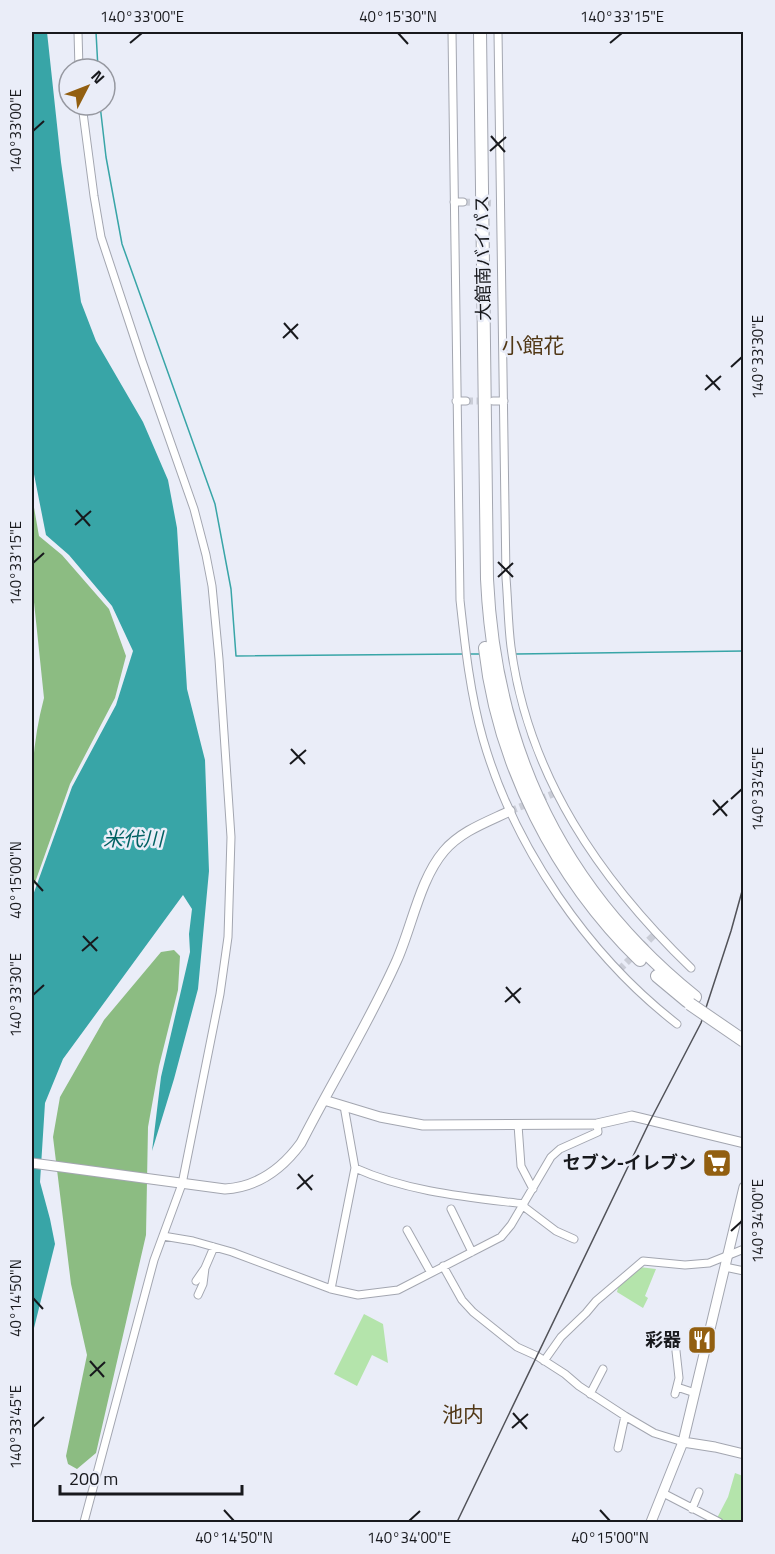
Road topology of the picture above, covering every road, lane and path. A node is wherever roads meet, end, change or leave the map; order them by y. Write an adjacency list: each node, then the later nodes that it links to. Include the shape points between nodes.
1 (78, 32): 5 (street)
2 (452, 32): 7 (street)
3 (480, 32): 16 (highway, 大館南バイパス, via 483,579 492,666 537,799 589,887 624,931 692,1001)
4 (498, 32): 12 (street)
5 (79, 57)
6 (84, 117): 25 (street, via 101,237 194,509 206,555 219,660 231,837 228,937 220,994)
7 (454, 202): 8 (street); 9 (street)
8 (464, 202)
9 (456, 401): 10 (street); 13 (street, via 460,600 466,654 483,739)
10 (466, 401)
11 (493, 401): 12 (street)
12 (504, 401): 14 (street, via 506,578 512,653 522,705 555,793 577,833 655,934)
13 (510, 811): 15 (street, via 585,933 630,982); 18 (street, via 469,830 444,851 434,866 397,960)
14 (691, 969)
15 (677, 1024)
16 (738, 1033): 17 (highway, 大館南バイパス, bridge)
17 (744, 1042)
18 (324, 1100): 19 (street); 25 (street, via 290,1158 265,1178 235,1188)
19 (344, 1106): 21 (street, via 423,1125); 24 (street)
20 (597, 1124): 21 (street); 22 (street, via 632,1116); 27 (street, via 598,1132 551,1157)
21 (518, 1125): 27 (street, via 521,1166)
22 (744, 1143)
23 (32, 1162): 25 (street)
24 (355, 1167): 28 (street, via 407,1186); 43 (street)
25 (177, 1184): 31 (street)
26 (744, 1187): 36 (street)
27 (533, 1189): 28 (street)
28 (523, 1205): 32 (street, via 556,1231); 35 (street, via 501,1237)
29 (451, 1209): 35 (street)
30 (407, 1230): 41 (street)
31 (163, 1236): 33 (street); 57 (street)
32 (574, 1239)
33 (214, 1247): 39 (street); 43 (street)
34 (744, 1250): 36 (street)
35 (472, 1252): 37 (street)
36 (728, 1255): 38 (street); 46 (street, via 709,1263 685,1265 643,1261 596,1301)
37 (443, 1266): 41 (street); 46 (street, via 473,1312 517,1347)
38 (725, 1267): 40 (street); 48 (street)
39 (205, 1268): 42 (street); 44 (street)
40 (744, 1271)
41 (431, 1273): 43 (street, via 398,1290 378,1294 358,1295)
42 (196, 1281)
43 (331, 1289)
44 (198, 1295)
45 (676, 1351): 48 (street, via 676,1391)
46 (544, 1361): 49 (street)
47 (603, 1369): 49 (street)
48 (695, 1393): 51 (street)
49 (590, 1394): 50 (street)
50 (625, 1416): 51 (street, via 654,1433); 52 (street)
51 (683, 1442): 53 (street); 55 (street)
52 (618, 1448)
53 (744, 1454)
54 (699, 1492): 56 (street)
55 (663, 1493): 56 (street); 58 (street)
56 (692, 1509): 59 (street)
57 (84, 1522)
58 (651, 1522)
59 (719, 1522)

